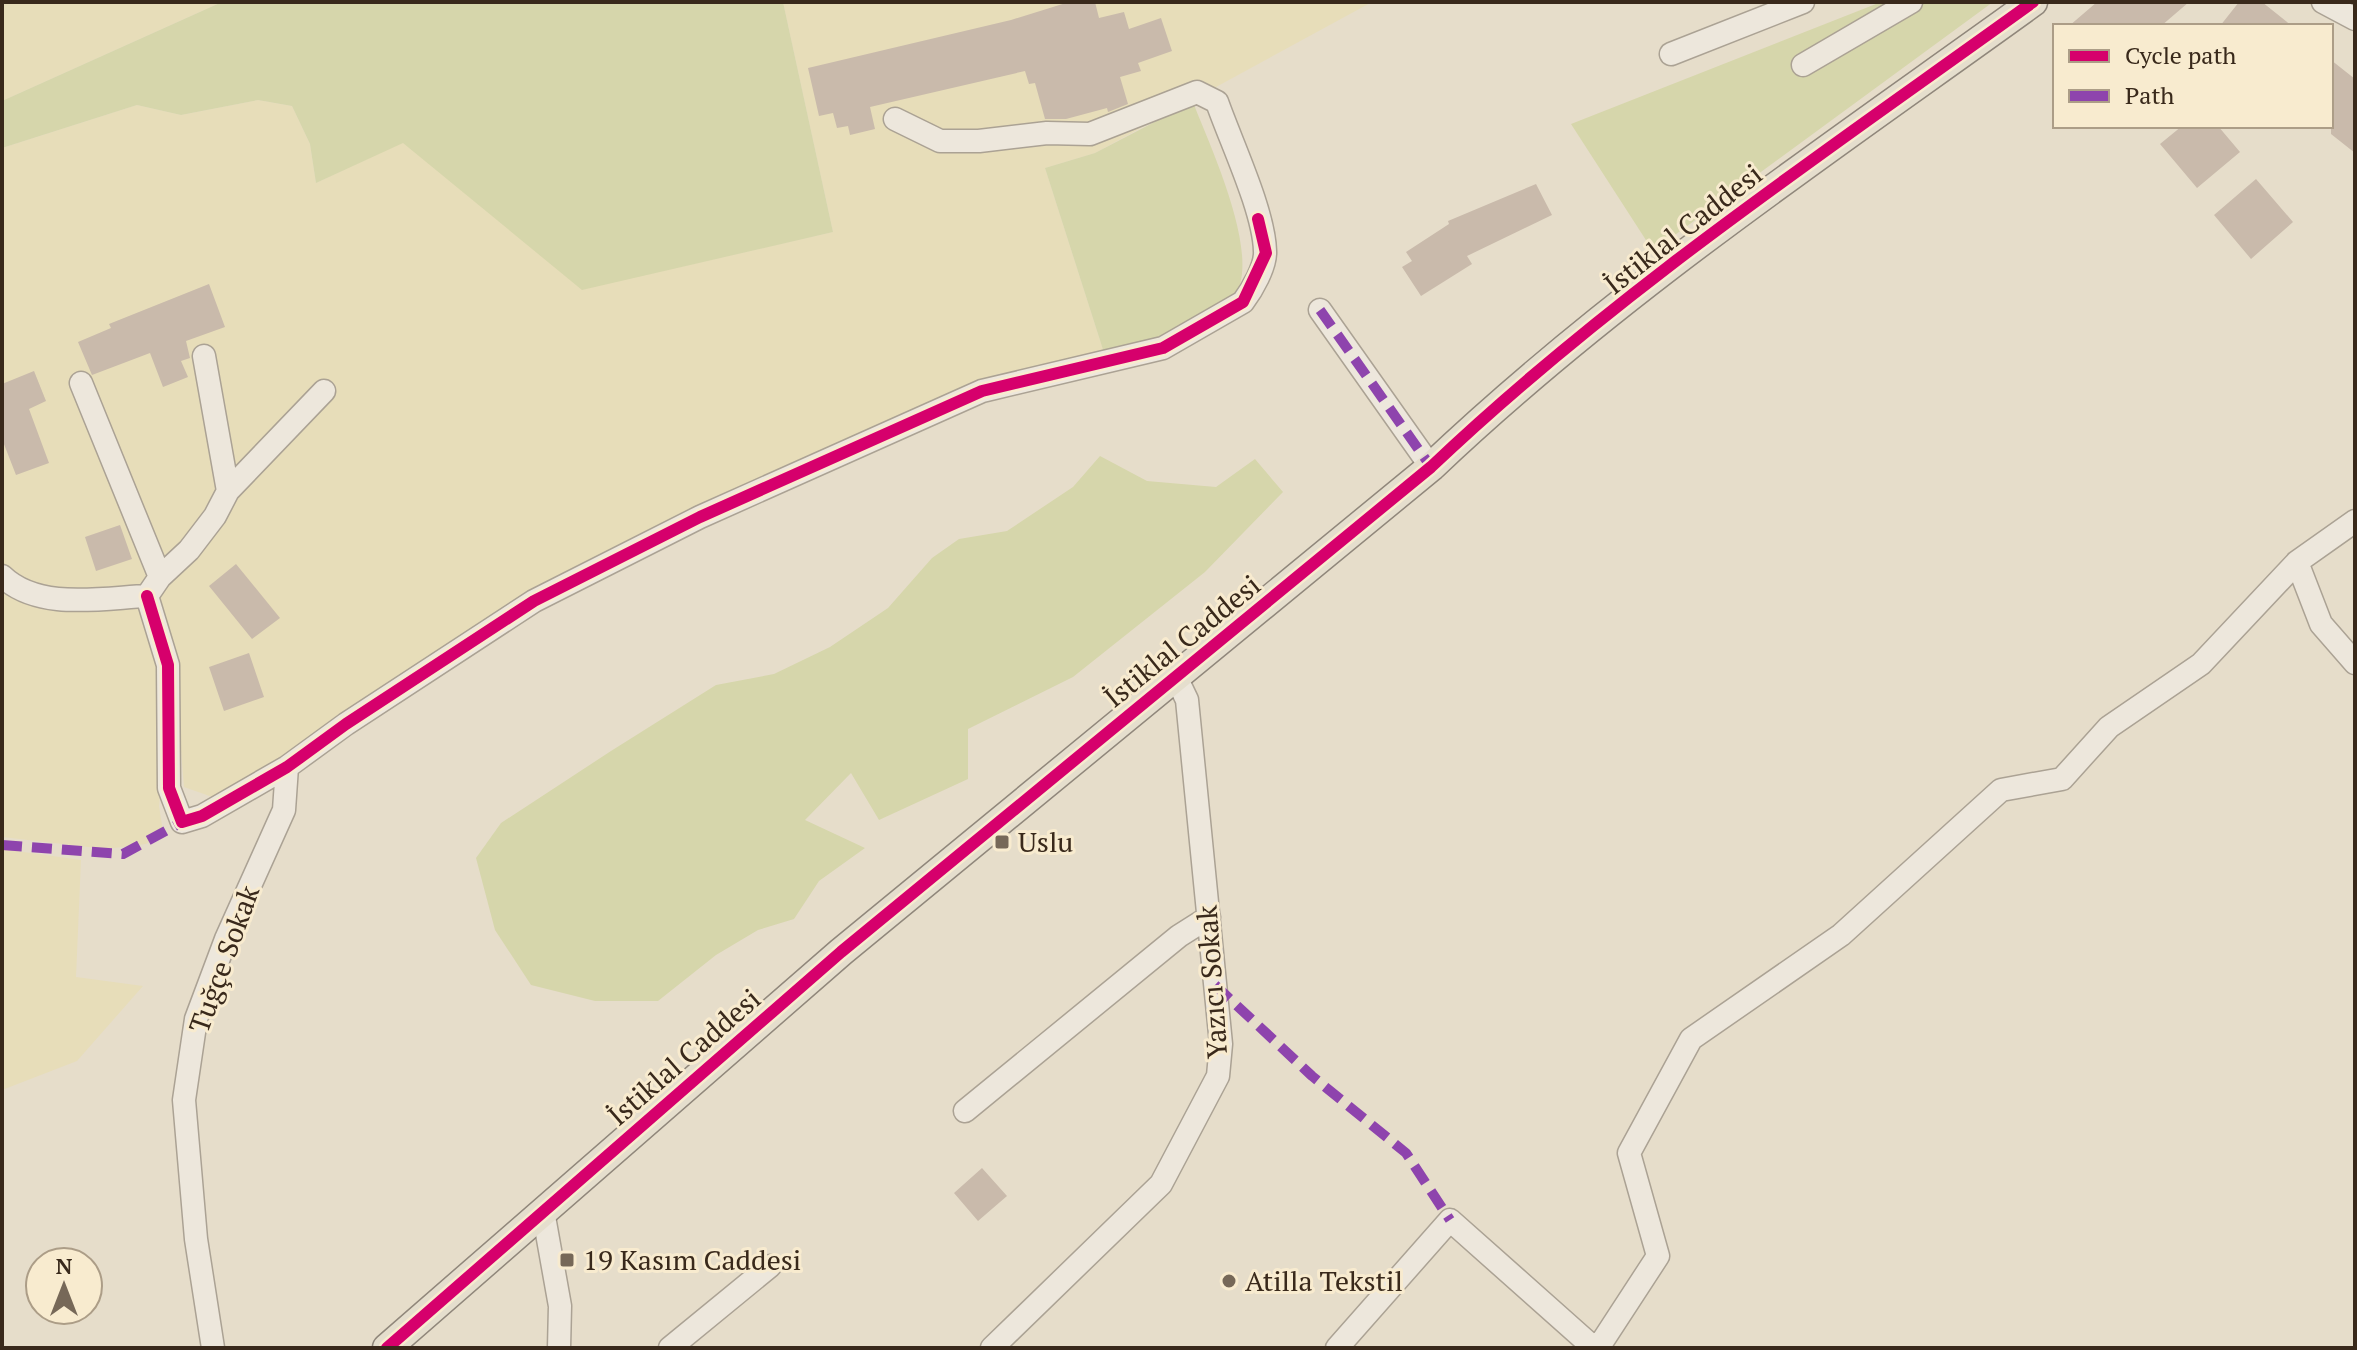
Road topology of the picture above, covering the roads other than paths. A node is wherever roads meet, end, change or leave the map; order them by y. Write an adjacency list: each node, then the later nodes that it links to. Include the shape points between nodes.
1 (1803, 2): 6 (street)
2 (1911, 2): 7 (street)
3 (2032, 2): 13 (main road, İstiklal Caddesi, via 1735,217 1505,397)
4 (2323, 2): 5 (street)
5 (2355, 19)
6 (1671, 54)
7 (1803, 65)
8 (895, 119): 21 (street, via 940,141 1090,134 1197,92 1217,102 1266,253 1243,302 1163,348 982,391 700,517 534,601)
9 (1320, 310): 13 (street)
10 (204, 356): 14 (street)
11 (81, 383): 18 (street)
12 (324, 391): 14 (street)
13 (1431, 467): 20 (main road, İstiklal Caddesi)
14 (228, 491): 18 (street, via 189,550)
15 (2355, 521): 16 (street)
16 (2297, 562): 19 (street, via 2321,624); 32 (street, via 2201,664 2109,727 2062,779 2001,790 1841,935 1691,1039 1629,1153 1658,1256)
17 (2, 576): 18 (street, via 12,586 58,600)
18 (154, 586): 21 (street, via 168,665 169,788 182,822)
19 (2355, 663)
20 (1176, 677): 22 (street, Yazıcı Sokak, via 1187,700); 24 (main road, İstiklal Caddesi, via 841,952)
21 (287, 767): 26 (street, Tuğçe Sokak, via 284,810 196,1019 184,1100 196,1239)
22 (1209, 917): 23 (street); 30 (street, Yazıcı Sokak, via 1221,1044 1218,1076 1161,1184)
23 (965, 1111)
24 (543, 1211): 27 (main road, İstiklal Caddesi); 28 (street, via 560,1306)
25 (770, 1266): 29 (street)
26 (213, 1348)
27 (387, 1348)
28 (559, 1348)
29 (670, 1348)
30 (992, 1348)
31 (1337, 1348): 32 (street, via 1450,1220)
32 (1596, 1348)

